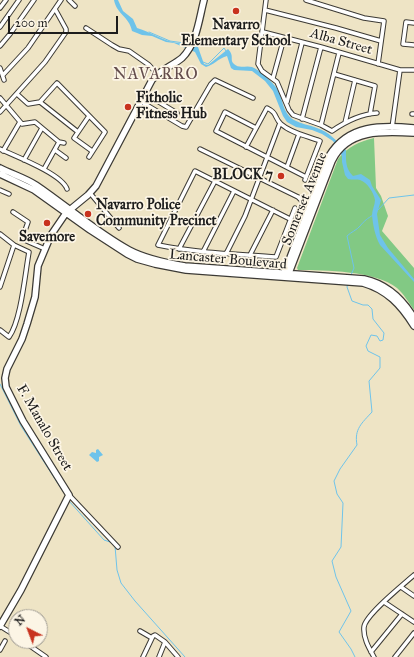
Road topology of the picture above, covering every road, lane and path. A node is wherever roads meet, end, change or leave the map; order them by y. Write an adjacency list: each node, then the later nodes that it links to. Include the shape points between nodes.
1 (6, 0): 10 (street)
2 (19, 0): 14 (street)
3 (34, 0): 21 (street)
4 (62, 0): 11 (street)
5 (69, 0): 9 (street)
6 (204, 0): 28 (street, F. Manalo Street, via 193,41 188,50)
7 (266, 0): 12 (street)
8 (306, 0): 18 (street, via 364,18 384,21)
9 (75, 6)
10 (0, 8)
11 (55, 10): 30 (street, via 28,48); 34 (street, via 66,32 45,62)
12 (265, 10): 16 (street); 18 (street)
13 (414, 23): 20 (street, via 406,22 403,44)
14 (0, 27)
15 (86, 28): 28 (street, via 119,49 129,51 150,65)
16 (263, 32): 17 (street, Alba Street); 31 (street, via 258,64 262,71)
17 (284, 38): 19 (street, Alba Street); 31 (street)
18 (381, 41): 24 (street)
19 (302, 42): 22 (street, Alba Street); 40 (street)
20 (414, 45)
21 (0, 46)
22 (321, 47): 23 (street, Alba Street); 47 (street)
23 (339, 53): 24 (street, Alba Street); 29 (street)
24 (378, 64): 26 (street, Alba Street)
25 (0, 68): 30 (street)
26 (400, 70): 27 (street, Alba Street); 55 (street)
27 (414, 70)
28 (157, 74): 35 (street, F. Manalo Street)
29 (334, 74): 33 (street); 51 (street)
30 (3, 75): 32 (street)
31 (273, 78): 40 (street)
32 (4, 80)
33 (355, 80): 44 (street, via 375,86); 49 (street)
34 (17, 94): 39 (street, via 28,104); 41 (street)
35 (144, 94): 38 (street, F. Manalo Street); 43 (street)
36 (0, 98): 41 (street)
37 (253, 98): 38 (street, via 215,80 186,127)
38 (140, 101): 79 (street, F. Manalo Street)
39 (40, 102): 46 (street, via 57,83); 56 (street)
40 (287, 102): 47 (street, via 291,113)
41 (6, 104): 42 (street); 48 (street)
42 (0, 112)
43 (177, 113)
44 (370, 114): 45 (street); 49 (street)
45 (376, 114)
46 (89, 116): 56 (street); 65 (street, via 105,132)
47 (302, 119): 51 (street)
48 (20, 122): 52 (street, via 35,122); 63 (street)
49 (345, 123): 51 (street, via 332,131)
50 (280, 124): 53 (street, via 274,111 267,108); 58 (street); 67 (street)
51 (321, 125)
52 (42, 128): 59 (street); 69 (street)
53 (256, 128): 61 (street); 61 (street, via 225,112 216,132)
54 (414, 128): 55 (street, Somerset Avenue)
55 (392, 129): 57 (street, Somerset Avenue); 82 (street, Somerset Avenue, via 365,134 343,143 336,149)
56 (78, 132): 65 (street, via 74,138)
57 (414, 133)
58 (299, 134): 70 (street); 70 (street, via 320,141 306,178)
59 (59, 142): 60 (street); 64 (street)
60 (64, 143)
61 (246, 147): 67 (street)
62 (200, 149): 74 (street)
63 (2, 150): 69 (street)
64 (55, 150): 68 (street); 72 (street)
65 (92, 151): 66 (street)
66 (88, 157)
67 (267, 157): 70 (street); 74 (street)
68 (66, 158)
69 (24, 160): 72 (street)
70 (287, 167)
71 (0, 168): 85 (street, Lancaster Boulevard, via 32,183)
72 (44, 169): 76 (street, via 64,183)
73 (0, 174): 85 (street, Lancaster Boulevard, via 29,187)
74 (260, 178): 81 (street); 82 (street, via 303,202)
75 (215, 181): 78 (street); 92 (street); 92 (street, via 195,172 158,245)
76 (67, 189)
77 (0, 190): 80 (street)
78 (234, 191): 81 (street); 93 (street)
79 (90, 193): 85 (street, F. Manalo Street); 88 (street)
80 (9, 194)
81 (251, 200): 84 (street); 94 (street)
82 (312, 204): 96 (street, Somerset Avenue)
83 (295, 208): 87 (street)
84 (273, 210): 87 (street); 95 (street)
85 (68, 211): 91 (street, F. Manalo Street, via 55,227); 96 (street, Lancaster Boulevard, via 129,250 156,260 185,266)
86 (13, 212): 91 (street, via 28,222 22,238)
87 (290, 219): 95 (street, via 276,257)
88 (119, 228)
89 (0, 234): 90 (street)
90 (14, 245): 98 (street); 102 (street, via 29,252 14,328 9,337)
91 (45, 249): 103 (street, F. Manalo Street, via 38,266 35,297 27,324)
92 (179, 249): 93 (street)
93 (203, 252): 94 (street)
94 (226, 254): 95 (street)
95 (250, 255)
96 (285, 274): 97 (street, Lancaster Boulevard)
97 (348, 279): 100 (street, Lancaster Boulevard, via 371,280 386,287 403,302); 101 (street, Lancaster Boulevard, via 383,291 399,304)
98 (1, 280): 99 (street)
99 (0, 287)
100 (414, 318)
101 (414, 326)
102 (0, 330)
103 (3, 376): 104 (street, F. Manalo Street, via 23,421)
104 (69, 495): 105 (street); 112 (street)
105 (118, 547)
106 (414, 575): 107 (street)
107 (401, 587): 108 (street); 109 (street)
108 (414, 596)
109 (384, 602): 110 (street); 120 (street, via 366,621 364,627)
110 (402, 614): 111 (street); 120 (street)
111 (414, 622)
112 (0, 626)
113 (140, 631): 115 (street)
114 (414, 633): 126 (street)
115 (152, 638): 117 (street, via 155,635); 123 (street)
116 (5, 640): 119 (street)
117 (165, 642): 121 (street); 124 (street)
118 (34, 649): 122 (street)
119 (0, 650)
120 (371, 652): 125 (street)
121 (176, 656)
122 (46, 657)
123 (144, 657)
124 (159, 657)
125 (374, 657)
126 (395, 657)

